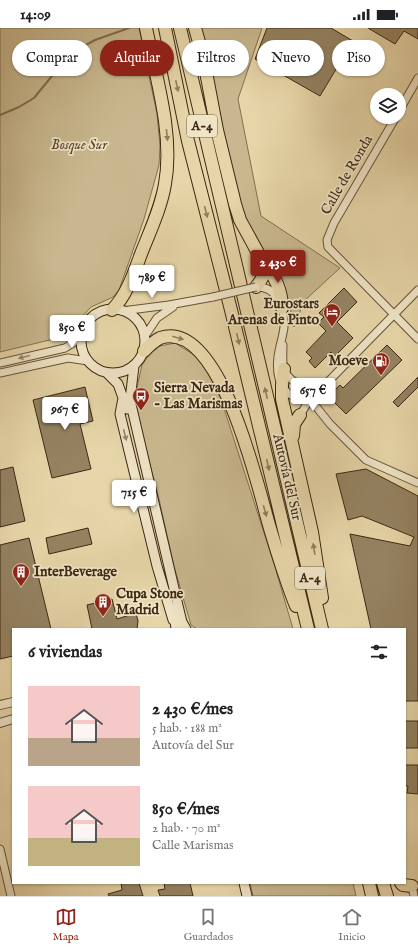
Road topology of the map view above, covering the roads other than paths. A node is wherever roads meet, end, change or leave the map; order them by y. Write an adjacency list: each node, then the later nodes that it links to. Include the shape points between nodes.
1 (146, 28): 18 (highway, one-way to 18, via 166,124 167,168 158,210)
2 (159, 28): 6 (highway)
3 (164, 28): 7 (highway, Autovía del Sur / A-4)
4 (180, 28): 12 (highway, Autovía del Sur / A-4)
5 (196, 33): 12 (highway, via 211,133 224,194); 13 (highway, via 235,204 240,220)
6 (165, 40)
7 (167, 40)
8 (174, 72): 40 (highway, Autovía del Sur / A-4, one-way to 40, via 188,141)
9 (418, 78): 10 (street)
10 (406, 99)
11 (392, 124): 19 (street, Calle de Ronda, via 327,240 328,247)
12 (226, 223): 42 (highway, Autovía del Sur / A-4, one-way to 12)
13 (264, 264): 14 (highway, via 264,275); 17 (highway, via 276,282)
14 (256, 287): 16 (street, bridge); 17 (street, via 271,291)
15 (418, 290): 19 (street)
16 (183, 303): 18 (street, via 148,309); 21 (street, via 157,318)
17 (282, 308): 22 (street)
18 (117, 310): 20 (main road, via 91,318); 21 (main road, via 128,313 137,320)
19 (394, 314): 23 (street); 31 (street)
20 (83, 331): 25 (main road, via 83,350); 26 (street, one-way to 26, via 65,348)
21 (145, 336): 24 (main road)
22 (282, 337): 28 (street); 32 (street, via 277,365)
23 (418, 339)
24 (144, 351): 27 (main road); 41 (highway, one-way to 41, via 160,338 179,338 195,346 217,375 246,446 287,585)
25 (88, 361): 29 (street, via 68,358); 30 (main road)
26 (0, 363)
27 (134, 366): 30 (main road, via 121,372); 39 (main road, via 131,402 180,614)
28 (284, 369): 32 (highway); 33 (street, via 296,383)
29 (0, 373)
30 (107, 373): 38 (main road, one-way to 38, via 118,384 125,400 120,414 157,566)
31 (326, 384): 33 (street); 34 (street)
32 (282, 385): 34 (street, via 294,397); 36 (highway, via 282,399)
33 (306, 387): 34 (street)
34 (310, 398): 35 (street); 37 (street, via 330,424 366,460)
35 (300, 415): 36 (highway, via 294,424)
36 (293, 443): 43 (highway, one-way to 36, via 324,604 312,532)
37 (418, 483)
38 (176, 628)
39 (186, 628)
40 (307, 628)
41 (307, 628)
42 (322, 628)
43 (325, 628)
44 (12, 702): 45 (street)
45 (0, 705)
46 (12, 720): 47 (street)
47 (0, 723)
48 (0, 849): 53 (street)
49 (240, 884): 54 (main road)
50 (244, 884): 55 (main road)
51 (369, 884): 56 (highway)
52 (383, 884): 57 (highway)
53 (11, 896)
54 (243, 896)
55 (247, 896)
56 (372, 896)
57 (386, 896)

